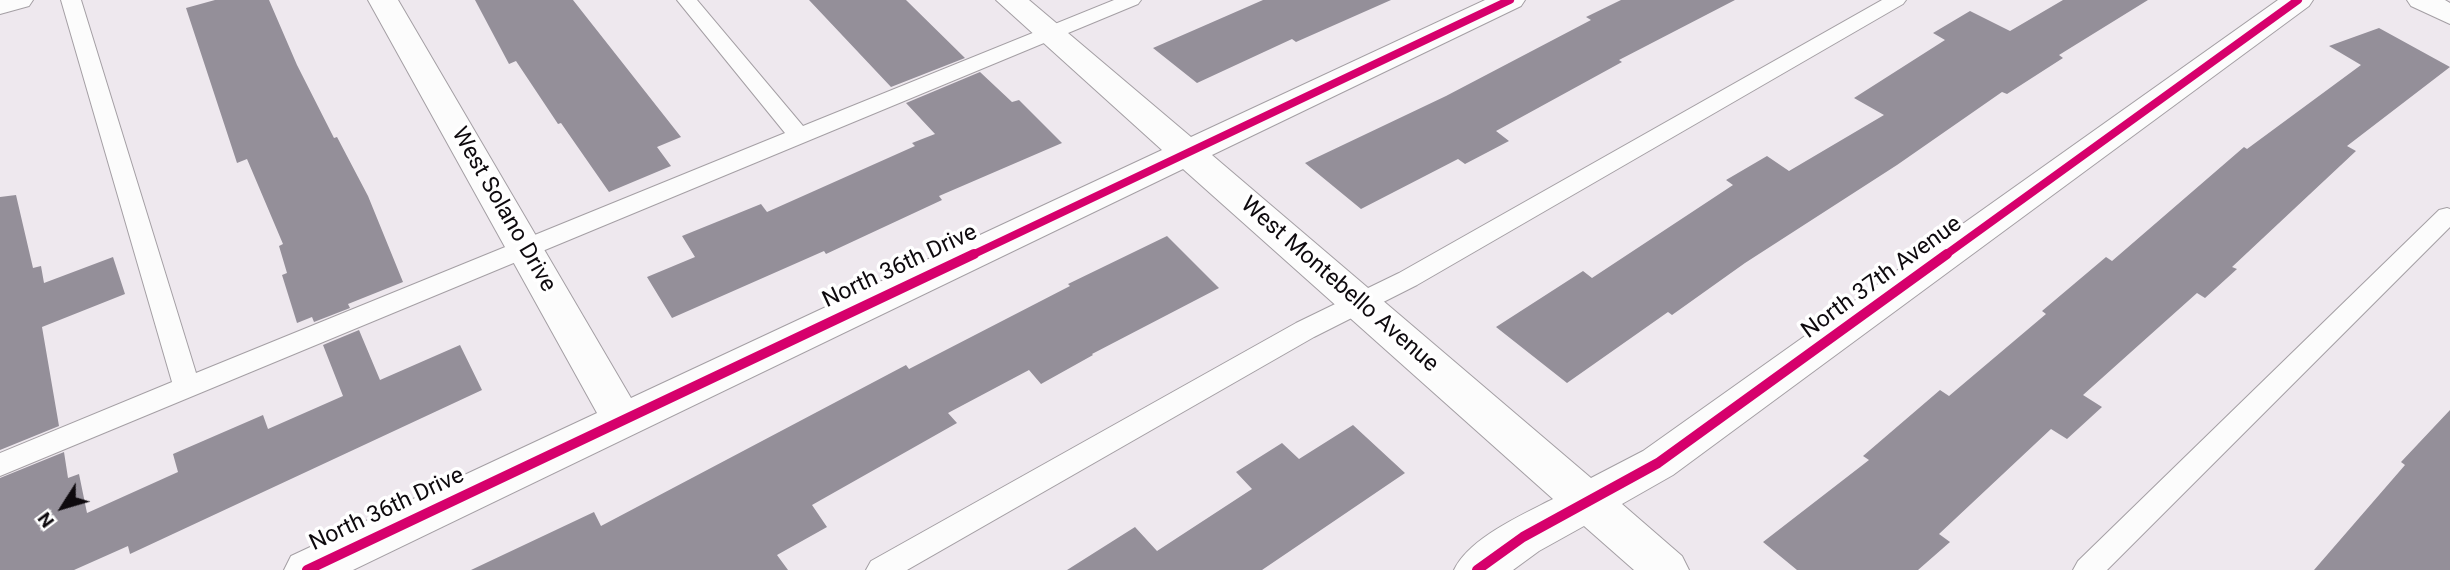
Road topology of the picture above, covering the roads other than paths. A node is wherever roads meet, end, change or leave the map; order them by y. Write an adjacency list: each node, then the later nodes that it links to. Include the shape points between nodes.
1 (18, 0): 11 (street)
2 (71, 0): 19 (lane)
3 (383, 0): 17 (street, West Solano Drive)
4 (687, 0): 14 (lane)
5 (1011, 0): 13 (street, West Montebello Avenue)
6 (1131, 0): 13 (lane)
7 (1510, 0): 15 (street, North 36th Drive)
8 (1896, 0): 18 (lane)
9 (2298, 0): 22 (street, North 37th Avenue, via 1658,464)
10 (2422, 0): 12 (street)
11 (0, 5)
12 (2450, 15)
13 (1049, 33): 14 (lane); 15 (street, West Montebello Avenue)
14 (799, 135): 17 (lane)
15 (1187, 153): 18 (street, West Montebello Avenue); 20 (street, North 36th Drive)
16 (2450, 217): 27 (lane)
17 (524, 247): 19 (lane); 20 (street, West Solano Drive)
18 (1359, 303): 22 (street, West Montebello Avenue); 24 (lane)
19 (187, 387): 21 (lane)
20 (622, 420): 23 (street, North 36th Drive)
21 (0, 465)
22 (1588, 503): 25 (street, North 37th Avenue, via 1523,537); 26 (street, West Montebello Avenue)
23 (306, 570)
24 (881, 570)
25 (1477, 570)
26 (1666, 570)
27 (2088, 570)

